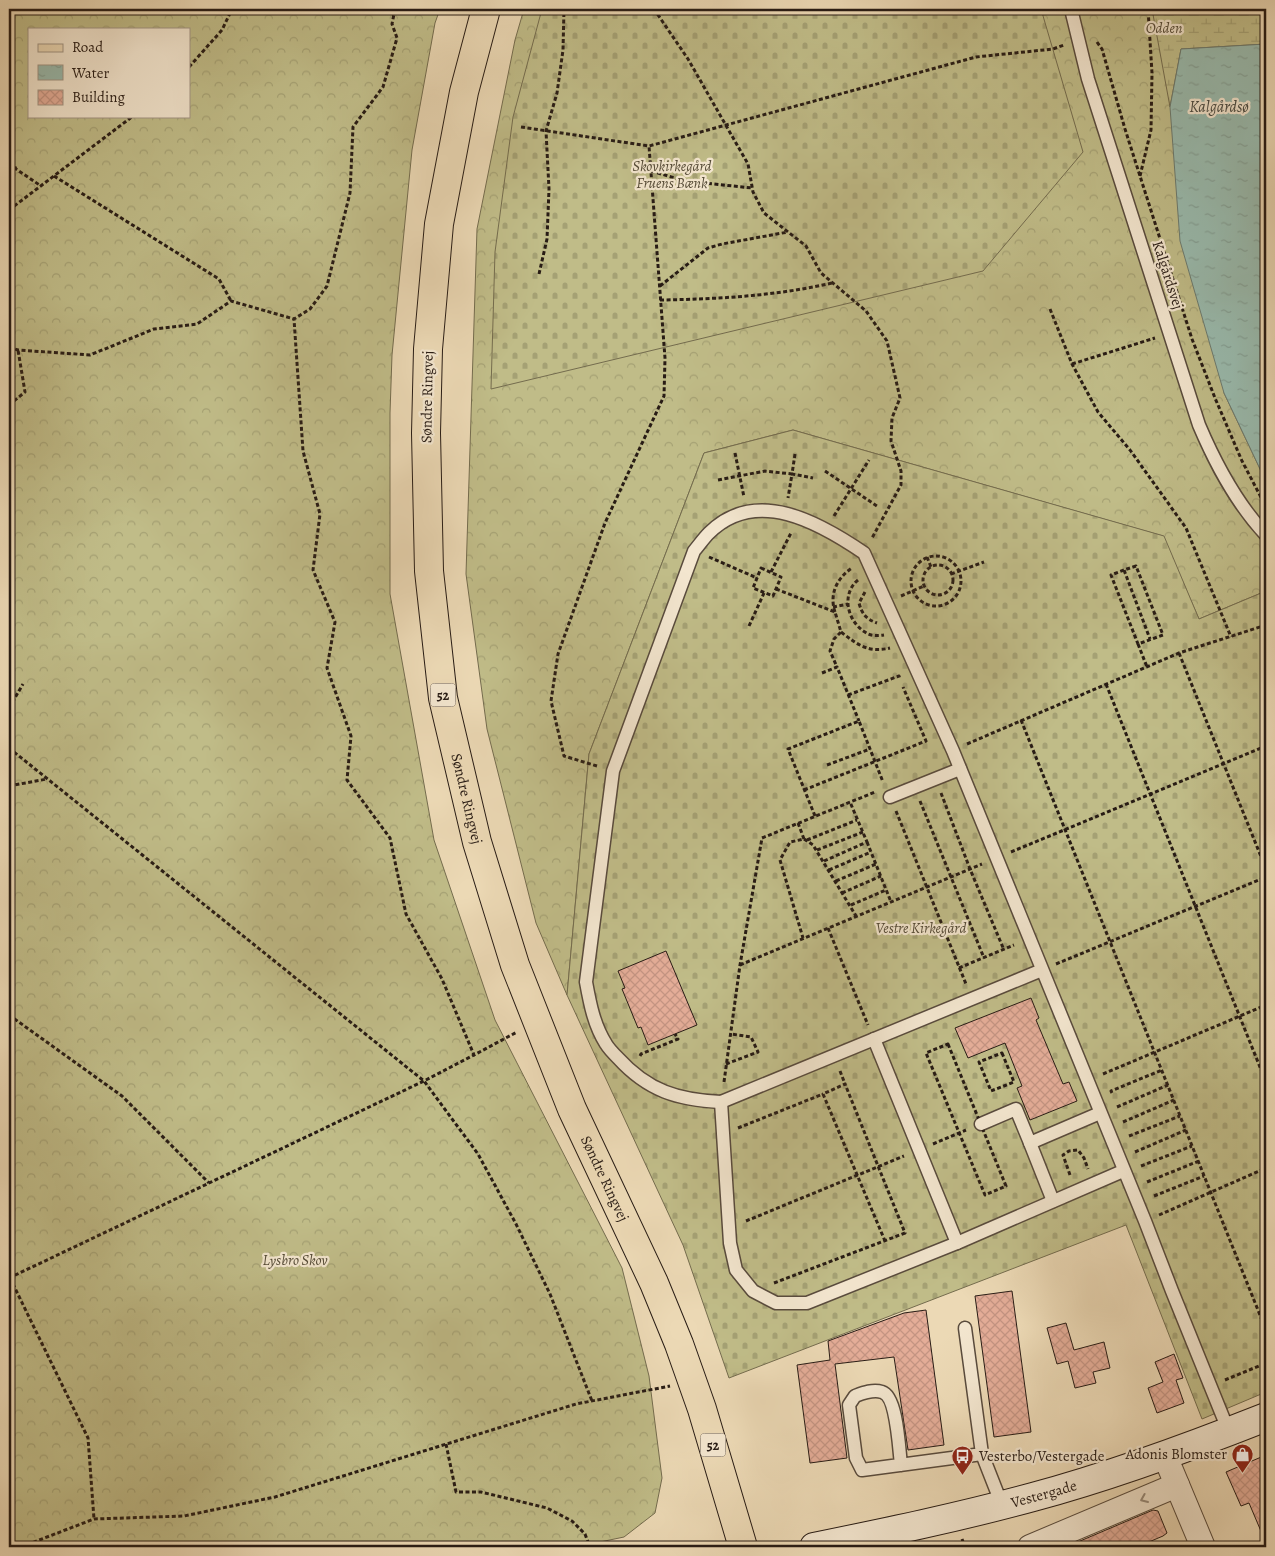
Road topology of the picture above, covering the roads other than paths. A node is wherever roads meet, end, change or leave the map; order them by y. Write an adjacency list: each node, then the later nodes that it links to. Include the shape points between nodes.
1 (486, 9): 23 (main road, Søndre Ringvej / 52, via 464,92 439,224 428,368 429,571 443,698 473,823 515,965 572,1109 654,1283 679,1344)
2 (1072, 9): 3 (lane, Kalgårdsvej, via 1088,79 1199,424 1228,485)
3 (1266, 535)
4 (960, 769): 5 (lane, via 914,787); 6 (lane); 8 (lane, via 864,553 835,533 799,517 770,510 730,519 710,532 694,551 613,771 586,982 592,1014 606,1045 633,1073 663,1092 694,1101)
5 (888, 792)
6 (1042, 970): 7 (lane); 9 (lane)
7 (874, 1039): 8 (lane); 14 (lane)
8 (721, 1102): 14 (lane, via 730,1243 736,1270 753,1291 776,1303 808,1303)
9 (1100, 1113): 11 (lane); 12 (lane)
10 (981, 1124): 11 (lane, via 1016,1109)
11 (1030, 1143): 13 (lane)
12 (1123, 1170): 13 (lane); 17 (lane)
13 (1053, 1201): 14 (lane)
14 (957, 1243)
15 (965, 1328): 18 (lane)
16 (1266, 1417): 17 (street, Vestergade)
17 (1229, 1432): 19 (street, Vestergade)
18 (982, 1454): 20 (lane); 22 (lane)
19 (1165, 1456): 21 (street); 22 (street, Vestergade)
20 (901, 1464): 20 (lane, via 862,1470 856,1458 849,1405 855,1396 870,1391 887,1395 893,1406)
21 (1177, 1485): 25 (street, one-way to 25); 26 (street)
22 (1002, 1505): 24 (street, Vestergade)
23 (743, 1547)
24 (814, 1547)
25 (1030, 1547)
26 (1203, 1547)

